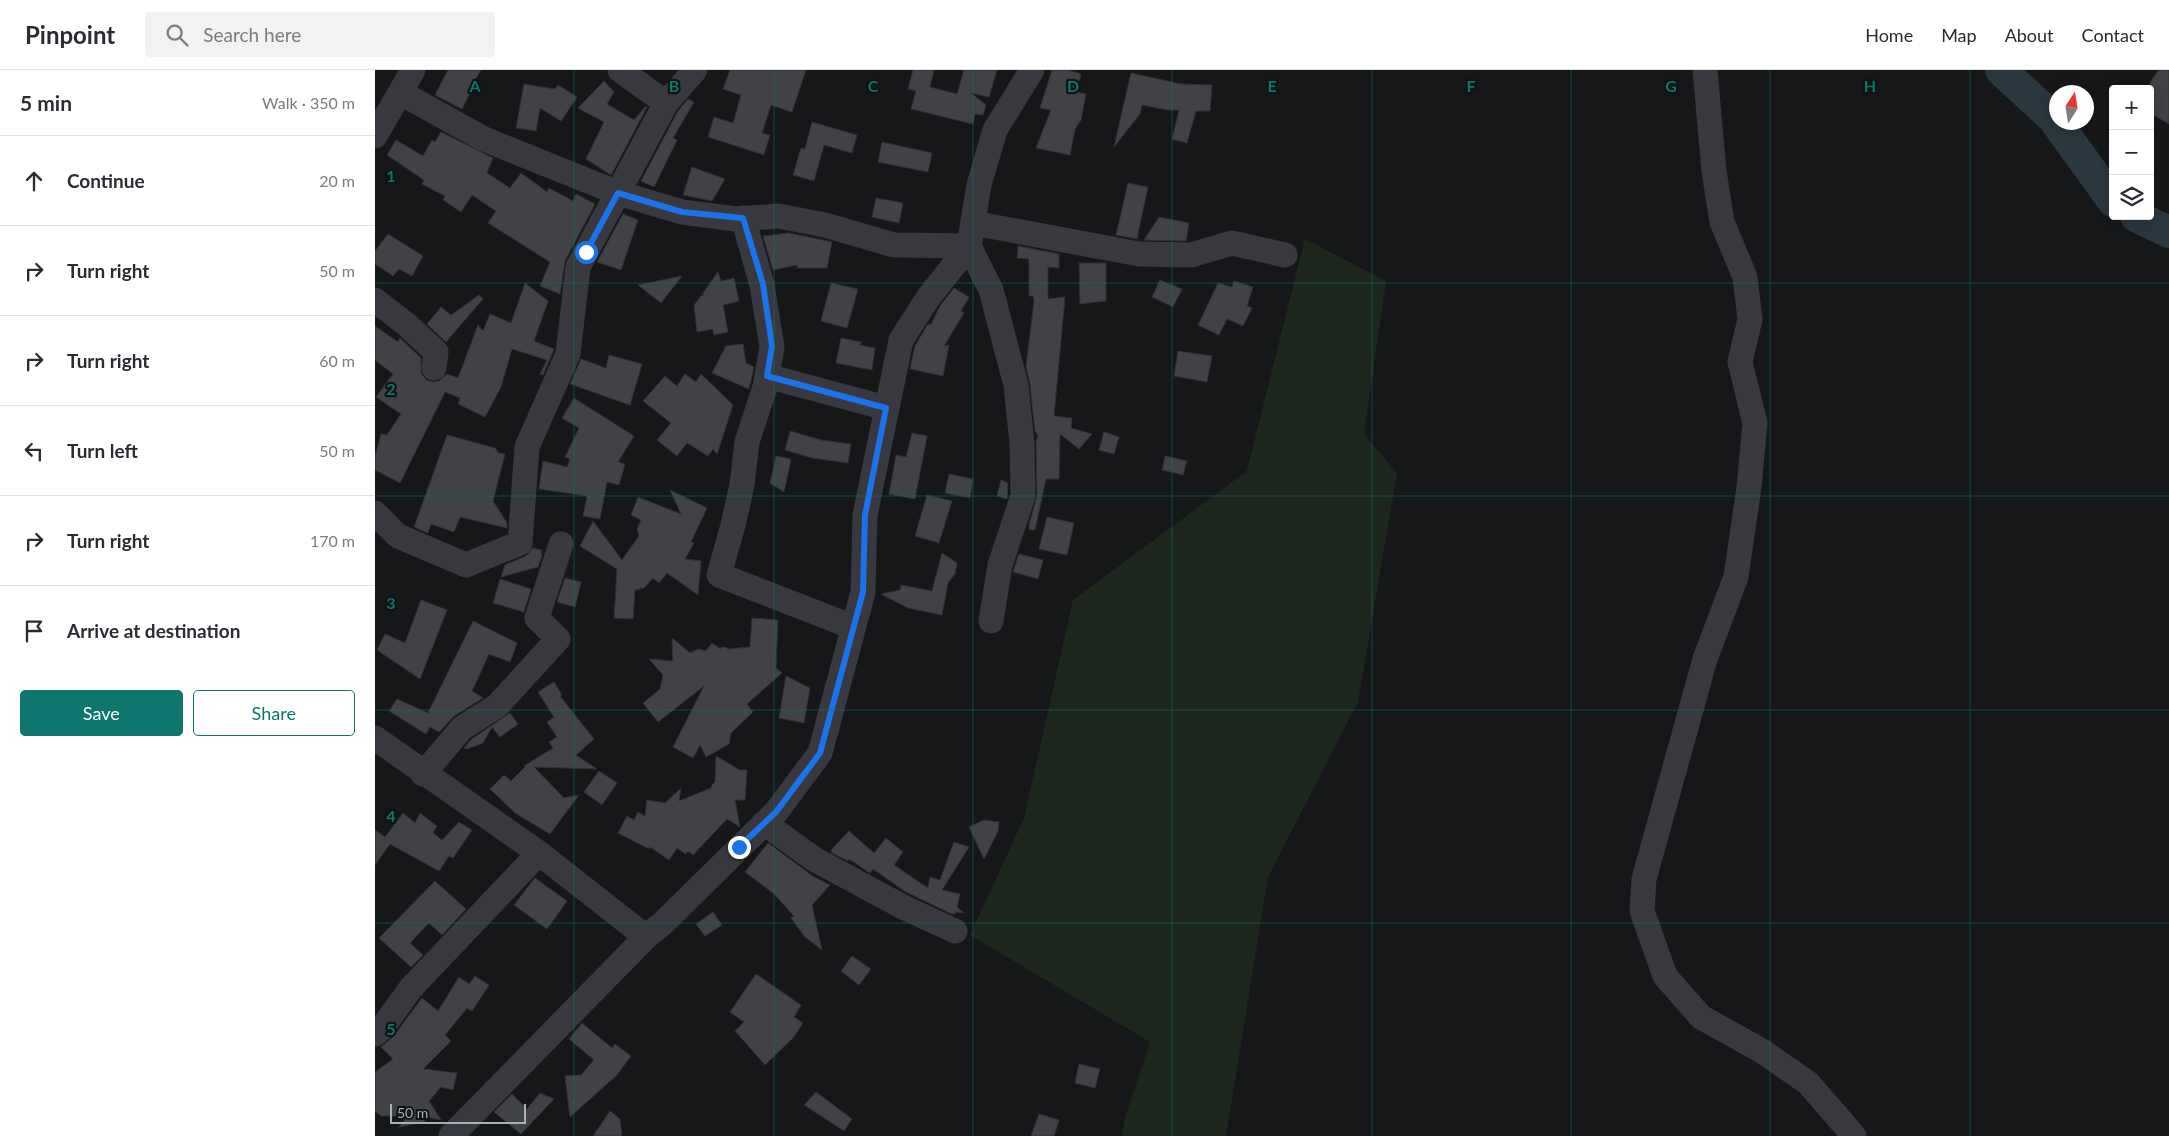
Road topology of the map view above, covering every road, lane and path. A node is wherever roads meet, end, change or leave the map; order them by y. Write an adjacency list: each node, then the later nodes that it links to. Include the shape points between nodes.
1 (413, 70): 6 (street)
2 (621, 70): 7 (street)
3 (695, 70): 7 (street)
4 (1032, 70): 11 (street, via 995,130 979,185)
5 (1705, 70): 29 (street, via 1722,222 1745,277 1750,319 1740,362 1755,423 1736,577 1705,659 1644,879 1642,911 1665,976 1701,1017 1808,1083)
6 (401, 93): 8 (street); 9 (street, via 484,139)
7 (666, 103): 9 (street)
8 (375, 136)
9 (618, 193): 10 (street, via 682,212); 18 (street, via 578,267 568,354 527,447)
10 (743, 218): 11 (street, via 779,216 825,225 893,245); 15 (street, via 763,284 772,346)
11 (971, 235): 12 (street, via 1139,254 1191,255 1232,243); 16 (street, via 901,340); 19 (street, via 991,290 1014,376 1022,444 1023,496 1000,565)
12 (1285, 255)
13 (375, 300): 14 (street, via 436,352)
14 (434, 368)
15 (767, 376): 16 (street); 20 (street, via 747,442 735,517 719,576)
16 (886, 408): 20 (street, via 865,515 863,592)
17 (375, 513): 18 (street, via 398,536 466,565)
18 (520, 543): 22 (street, via 568,544 537,618 558,639 497,706 462,728)
19 (991, 621)
20 (853, 627): 23 (street, via 820,753)
21 (375, 738): 22 (street)
22 (423, 774): 24 (street)
23 (764, 823): 25 (street, via 814,859); 26 (street)
24 (539, 853): 26 (street); 27 (street, via 411,988)
25 (955, 931)
26 (646, 937): 28 (street)
27 (375, 1034)
28 (451, 1136)
29 (1854, 1136)

